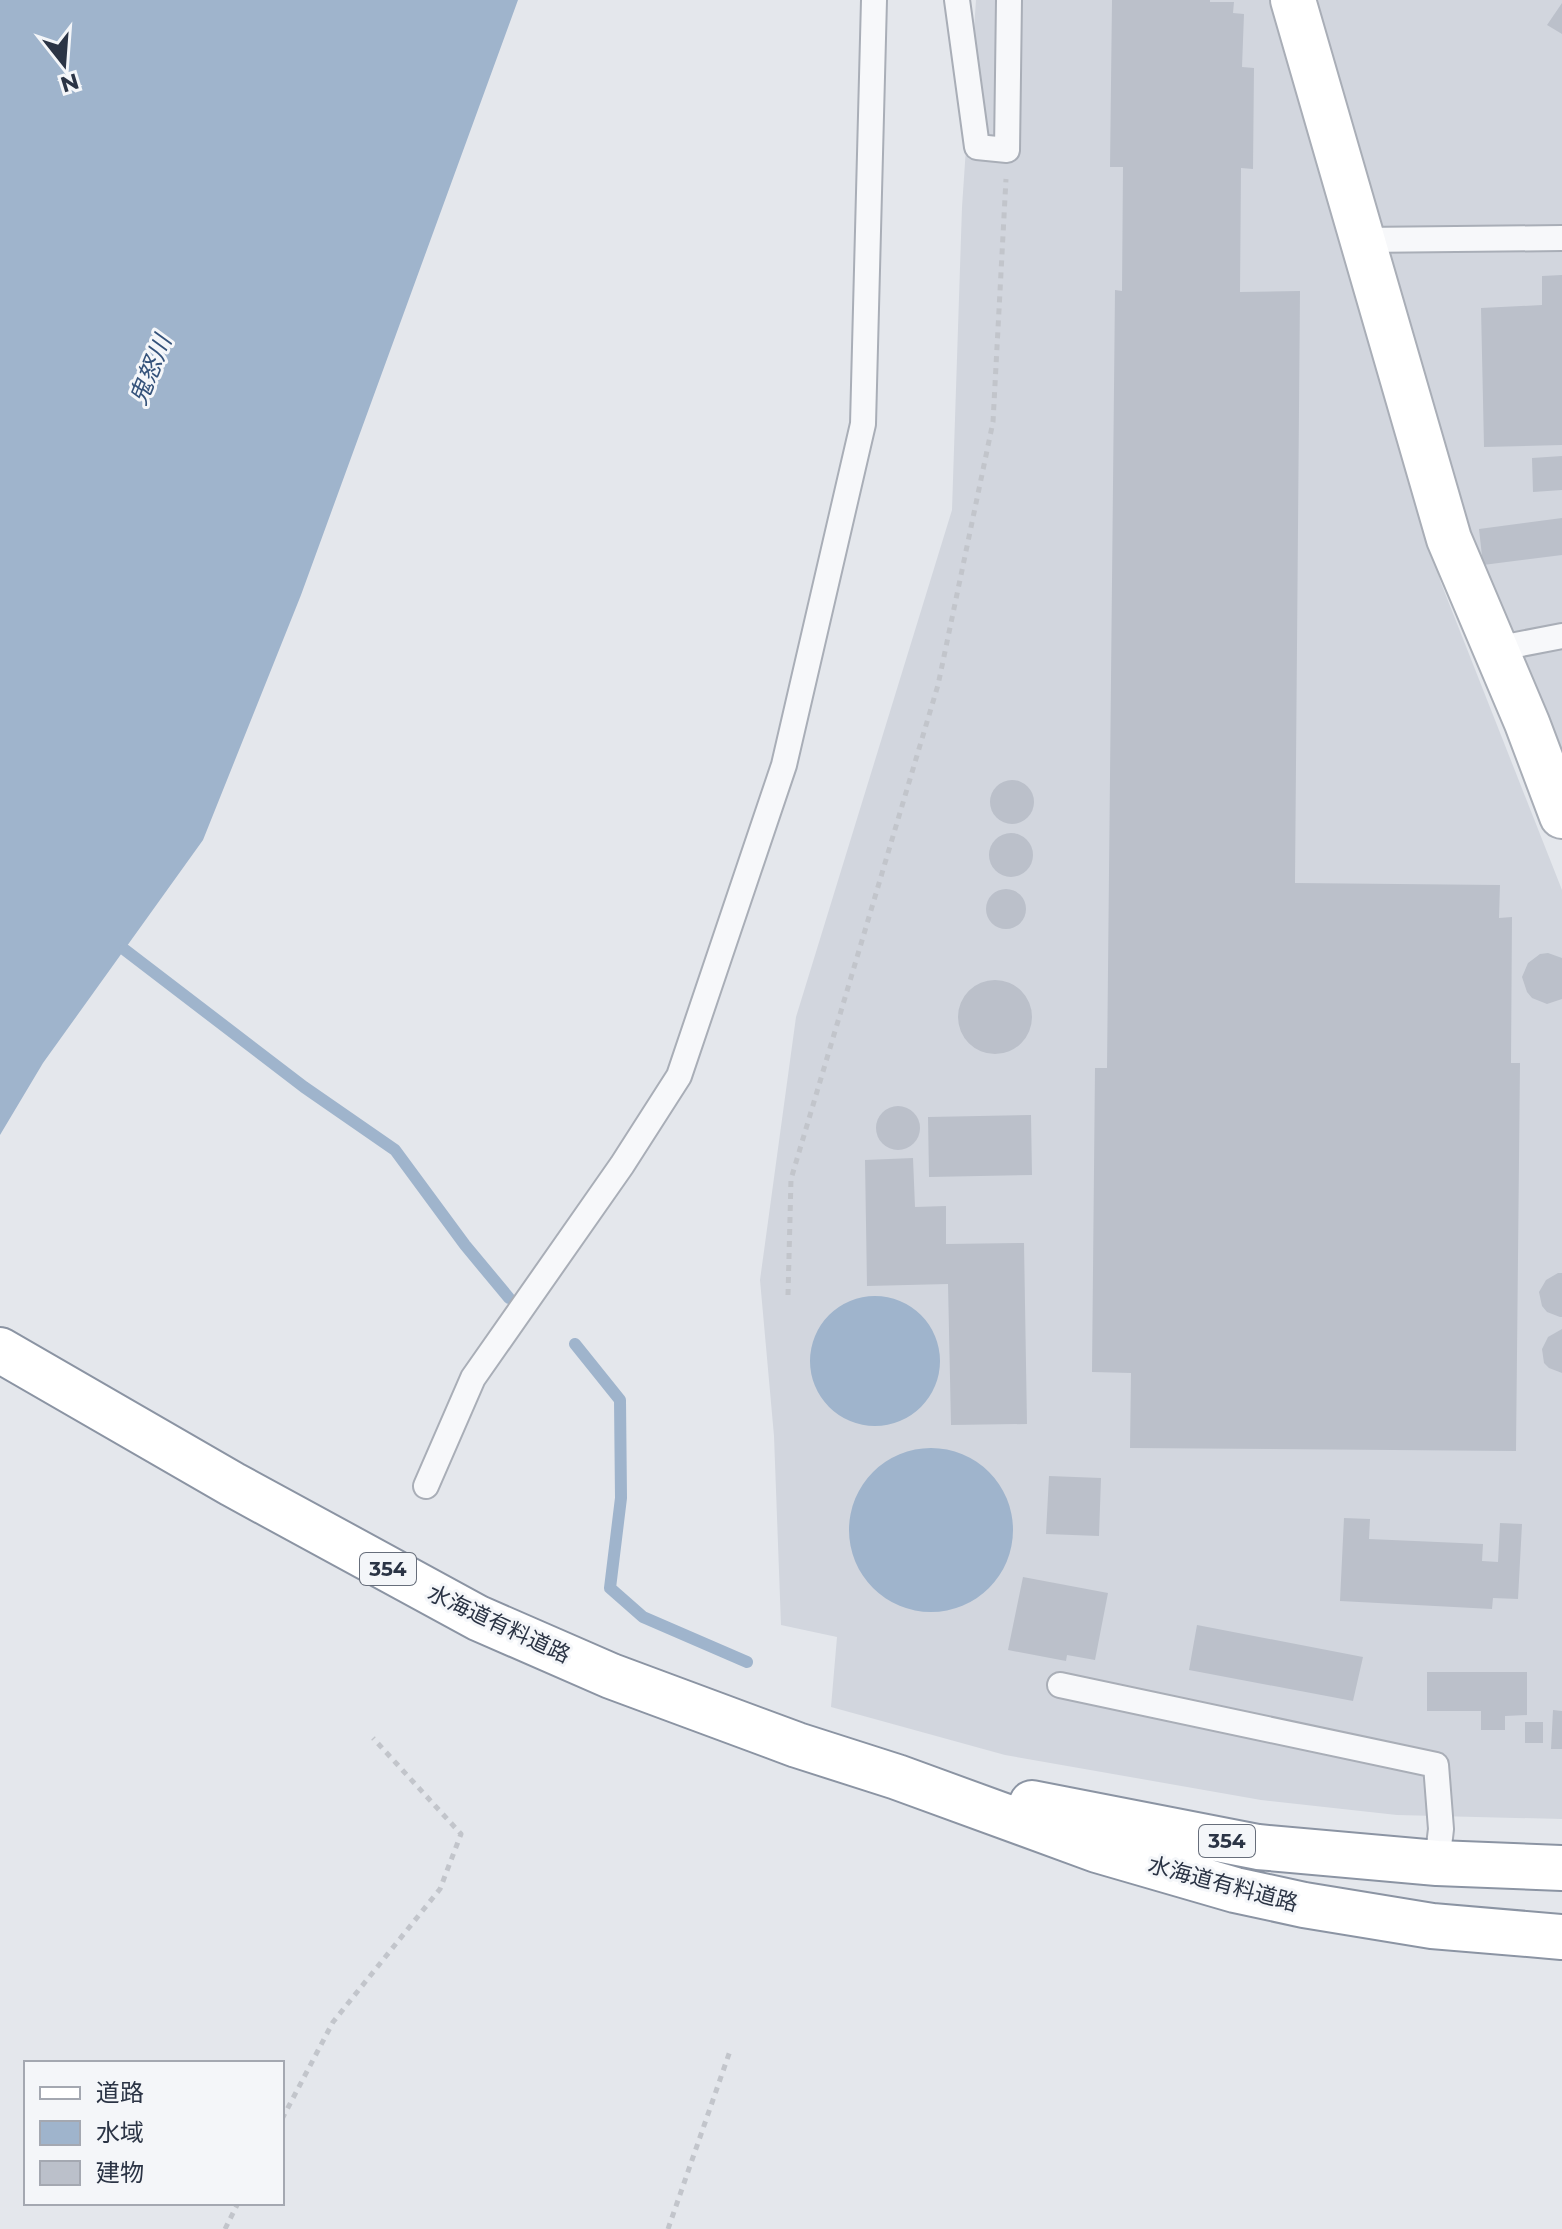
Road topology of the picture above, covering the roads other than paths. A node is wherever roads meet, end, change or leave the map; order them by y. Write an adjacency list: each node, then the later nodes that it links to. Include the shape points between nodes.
1 (874, 0): 11 (lane, via 863,424 784,765 679,1076 473,1378)
2 (957, 0): 3 (lane, via 977,147 1007,150)
3 (1009, 0)
4 (1293, 0): 6 (main road)
5 (1562, 238): 6 (lane)
6 (1362, 240): 8 (main road, via 1449,539)
7 (1562, 636): 8 (lane)
8 (1495, 649): 9 (main road)
9 (1562, 816)
10 (0, 1350): 13 (main road, 水海道有料道路 / 354, via 478,1618 611,1676)
11 (426, 1486)
12 (1060, 1685): 14 (lane, via 1436,1765 1441,1829)
13 (897, 1777): 14 (main road, 水海道有料道路 / 354, via 1258,1847); 16 (main road, 水海道有料道路 / 354, via 1097,1850 1235,1890 1432,1926)
14 (1437, 1863): 15 (main road, 水海道有料道路 / 354)
15 (1562, 1868)
16 (1562, 1937)

